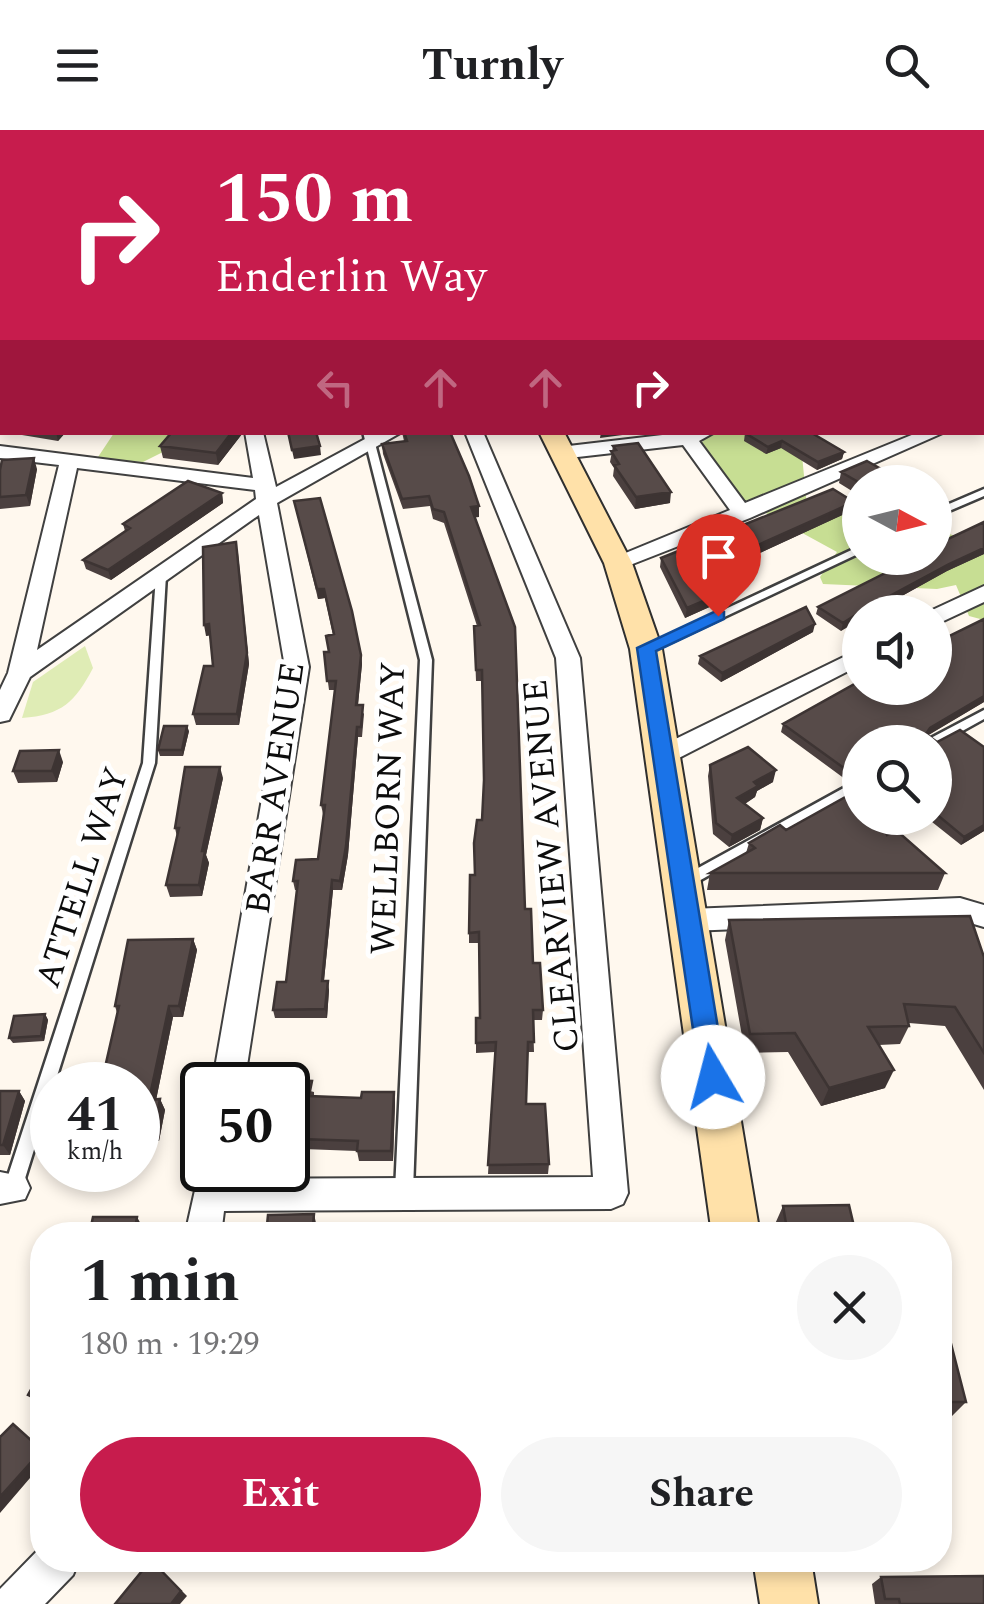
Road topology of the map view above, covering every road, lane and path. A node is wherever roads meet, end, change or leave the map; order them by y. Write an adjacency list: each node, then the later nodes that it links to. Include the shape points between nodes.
1 (255, 435): 9 (street, BARR AVENUE)
2 (475, 435): 33 (street, CLEARVIEW AVENUE, via 568,658 611,1192)
3 (929, 435): 12 (street)
4 (697, 436): 6 (street); 12 (street)
5 (368, 438): 9 (street); 33 (lane, WELLBORN WAY, via 426,660)
6 (555, 443): 14 (main road)
7 (0, 452): 8 (street)
8 (69, 462): 9 (street); 20 (street)
9 (268, 492): 15 (street); 30 (street, BARR AVENUE, via 297,668)
10 (984, 492): 11 (lane)
11 (952, 506)
12 (742, 514): 14 (street)
13 (842, 557): 18 (lane)
14 (618, 563): 18 (main road)
15 (162, 575): 20 (street); 32 (lane, ATTELL WAY, via 149,763)
16 (984, 594): 17 (street)
17 (952, 610)
18 (646, 648): 24 (main road)
19 (842, 665): 24 (street)
20 (20, 673): 21 (street)
21 (0, 714)
22 (984, 714): 23 (lane)
23 (952, 732)
24 (664, 755): 26 (main road)
25 (842, 794): 26 (lane)
26 (684, 882): 28 (main road)
27 (976, 906): 28 (street); 29 (street)
28 (690, 920): 36 (main road)
29 (984, 935)
30 (232, 1062)
31 (310, 1187): 33 (street)
32 (7, 1188)
33 (404, 1191)
34 (210, 1192): 35 (street)
35 (204, 1222)
36 (734, 1222)
37 (46, 1572): 39 (street)
38 (784, 1572): 40 (main road)
39 (15, 1604)
40 (788, 1604)

